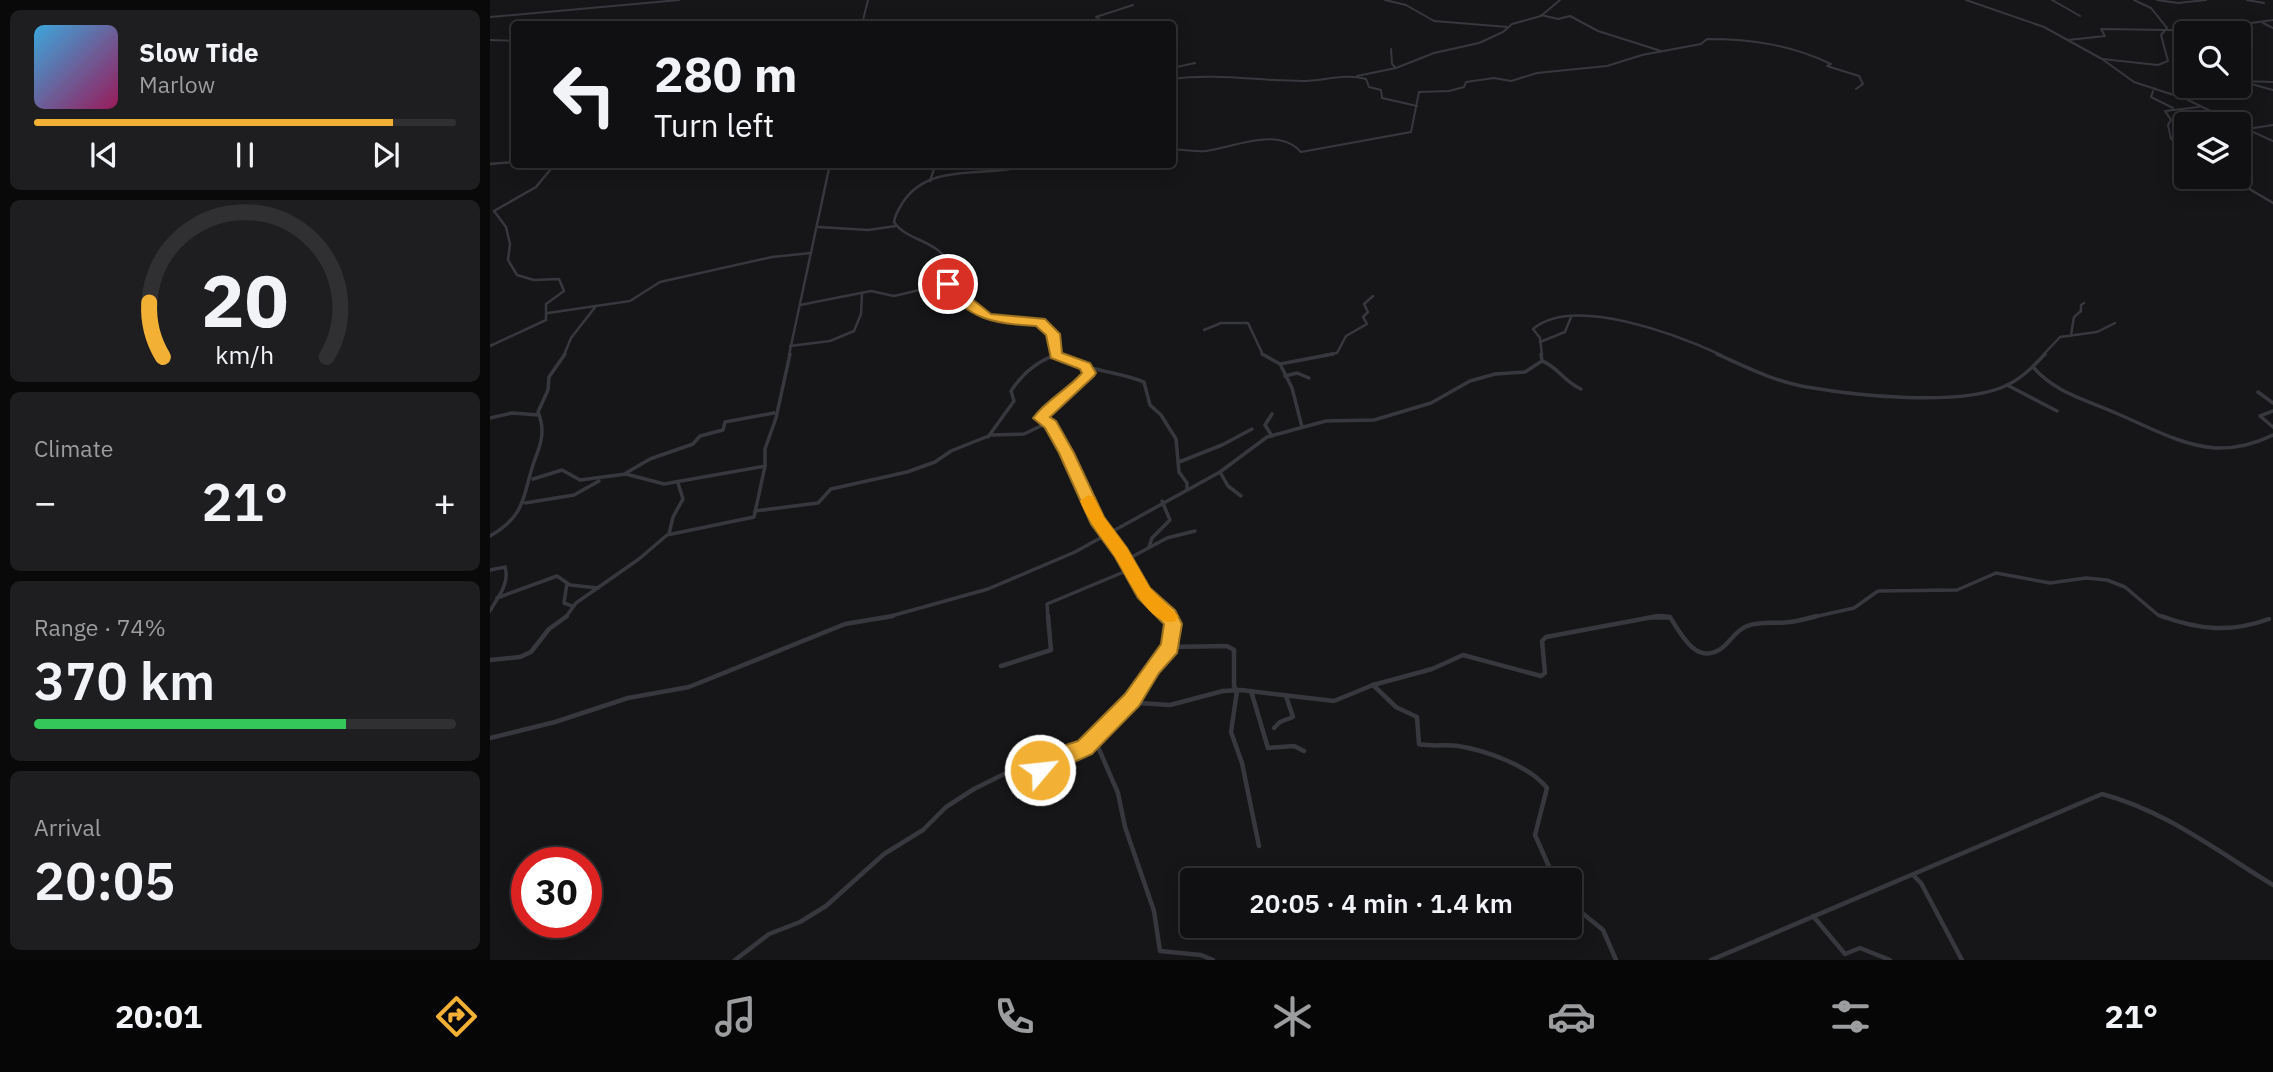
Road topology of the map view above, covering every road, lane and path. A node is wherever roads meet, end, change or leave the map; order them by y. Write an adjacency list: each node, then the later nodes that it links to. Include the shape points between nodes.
1 (679, 0): 17 (street)
2 (868, 0): 19 (street)
3 (1385, 0): 22 (street, via 1405,5 1437,23 1484,29)
4 (1560, 0): 15 (street)
5 (1966, 0): 26 (street)
6 (2052, 0): 16 (street)
7 (2134, 0): 24 (street, via 2151,8)
8 (2157, 0): 9 (street)
9 (2206, 0)
10 (2247, 0): 12 (street)
11 (2260, 0): 12 (street)
12 (2264, 2): 13 (street)
13 (2269, 4)
14 (1133, 5): 20 (street, via 1098,16)
15 (1541, 15): 22 (street); 29 (street, via 1570,16 1599,32)
16 (2080, 16)
17 (490, 17)
18 (2273, 20): 21 (street)
19 (863, 21)
20 (1102, 21)
21 (2261, 22): 23 (street); 24 (street, via 2227,31)
22 (1510, 26): 33 (street, via 1479,43)
23 (2273, 28)
24 (2167, 29): 26 (street, via 2101,29 2105,36); 30 (street, via 2161,35 2167,62)
25 (490, 40): 27 (street)
26 (2068, 40): 30 (street)
27 (511, 41)
28 (1391, 49): 33 (street)
29 (1662, 51): 39 (street, via 1706,40 1766,40 1795,47 1831,64 1827,66 1858,76 1863,84); 44 (street, via 1597,68 1538,73 1511,81 1467,81 1451,91 1419,93)
30 (2102, 59): 40 (street)
31 (1195, 63): 32 (street)
32 (1176, 67)
33 (1396, 68): 34 (street)
34 (1356, 76): 35 (street, via 1273,81 1205,73); 44 (street, via 1381,90 1382,98)
35 (1176, 78)
36 (2251, 81): 37 (street)
37 (2273, 82)
38 (2251, 84): 41 (street)
39 (1856, 89)
40 (2153, 90): 42 (street); 43 (street, via 2151,97)
41 (2273, 90)
42 (2186, 99): 46 (street)
43 (2166, 104): 45 (street); 47 (street)
44 (1417, 106): 54 (street, via 1412,132 1304,152 1293,143 1270,139 1203,151)
45 (2160, 107)
46 (2202, 107): 47 (street); 48 (street)
47 (2175, 109): 52 (street, via 2165,111)
48 (2212, 112)
49 (2273, 125): 50 (street)
50 (2251, 128)
51 (2251, 131): 53 (street)
52 (2174, 141)
53 (2273, 141)
54 (1176, 149)
55 (511, 162): 56 (street)
56 (490, 164)
57 (553, 168): 74 (street, via 537,187 494,211 506,227 508,260 517,275 563,282 562,294 545,305)
58 (829, 168): 66 (street)
59 (942, 168): 62 (street, via 934,169)
60 (1018, 168): 61 (street)
61 (998, 169): 62 (street)
62 (930, 181): 65 (street, via 901,202 894,218)
63 (2249, 189): 64 (street)
64 (2273, 203)
65 (897, 226): 66 (street); 68 (street, via 948,262 948,281)
66 (819, 228): 67 (street)
67 (811, 253): 72 (street); 73 (street, via 660,282 634,299)
68 (955, 293): 69 (street, via 924,289 894,296 871,291); 82 (street, via 993,319 1040,322 1053,334)
69 (862, 294): 72 (street); 81 (street, via 854,331 830,341)
70 (1373, 296): 84 (street, via 1364,304 1367,324 1346,336 1337,353)
71 (2084, 303): 78 (street, via 2074,317)
72 (800, 305): 81 (street)
73 (596, 306): 74 (street); 97 (street, via 570,338 549,377)
74 (548, 313): 80 (street, via 544,322)
75 (1571, 317): 79 (street, via 1571,325 1558,338); 79 (street, via 1536,326 1533,329); 89 (street, via 1611,317 1648,326 1808,388 1927,398)
76 (2115, 323): 78 (street, via 2102,331)
77 (1204, 330): 84 (street, via 1221,323 1247,323 1263,356)
78 (2071, 335): 86 (street, via 2060,337)
79 (1540, 342): 83 (street)
80 (490, 346)
81 (790, 346): 95 (street)
82 (1055, 355): 85 (street); 105 (street, via 1041,360 1015,384 1011,391 1014,401)
83 (1542, 361): 90 (street, via 1551,363 1556,374); 101 (street, via 1525,372 1495,374 1431,403 1374,420 1326,421)
84 (1280, 364): 87 (street)
85 (1085, 366): 99 (street, via 1089,373 1080,385 1041,417); 106 (street, via 1144,382 1150,405 1176,439)
86 (2033, 367): 89 (street); 103 (street, via 2062,390 2161,434 2225,448)
87 (1285, 376): 88 (street, via 1297,373); 101 (street)
88 (1308, 378)
89 (2007, 385): 93 (street)
90 (1581, 389)
91 (2258, 393): 92 (street)
92 (2273, 403)
93 (2057, 411)
94 (2273, 411): 100 (street, via 2260,416)
95 (775, 413): 107 (street); 109 (street, via 725,422 723,430 650,458)
96 (1272, 414): 104 (street, via 1265,425)
97 (539, 415): 98 (street, via 512,413); 110 (street, via 543,442)
98 (490, 418)
99 (1049, 423): 105 (street, via 1024,434); 121 (street)
100 (2273, 427)
101 (1302, 428): 104 (street)
102 (1252, 429): 106 (street)
103 (2273, 435)
104 (1272, 436): 108 (street, via 1260,440)
105 (988, 437): 117 (street, via 917,469 831,489 818,503)
106 (1179, 462): 113 (street)
107 (765, 467): 112 (street); 117 (street)
108 (1220, 472): 113 (street); 114 (street)
109 (624, 474): 111 (street); 112 (street, via 651,484)
110 (533, 479): 111 (street, via 562,470 577,480); 116 (street)
111 (599, 480): 116 (street, via 576,495)
112 (678, 483): 119 (street, via 682,499)
113 (1187, 489): 115 (street)
114 (1241, 496)
115 (1162, 501): 121 (street); 122 (street, via 1170,520)
116 (526, 503): 120 (street, via 508,526)
117 (755, 511): 119 (street, via 748,520)
118 (1195, 531): 122 (street)
119 (669, 534): 127 (street)
120 (490, 536)
121 (1108, 536): 123 (street); 141 (street, via 988,589 840,626 699,683 628,698)
122 (1149, 547): 123 (street)
123 (1126, 560): 124 (street)
124 (1131, 569): 132 (street, via 1144,593 1172,620); 134 (street, via 1049,603 1051,650)
125 (490, 570): 128 (street, via 507,568 507,582)
126 (567, 583): 127 (street); 128 (street, via 561,577 551,577); 129 (street, via 564,603)
127 (598, 588): 129 (street)
128 (497, 598): 130 (street)
129 (572, 606): 133 (street, via 531,652)
130 (490, 611)
131 (2269, 619): 135 (street, via 2249,626 2195,628 2158,615 2125,587 2107,580 2050,583 1997,573 1957,590 1878,591 1854,608 1791,622 1748,625 1709,654 1687,644 1670,617 1659,616 1546,637 1542,641 1542,676 1463,655)
132 (1170, 647): 136 (street, via 1232,648); 139 (street)
133 (490, 660)
134 (1001, 666)
135 (1373, 685): 138 (street, via 1334,701); 147 (street, via 1399,709 1417,717 1419,744 1465,747 1544,781 1547,789 1535,835)
136 (1237, 691): 137 (street); 139 (street, via 1170,705); 146 (street, via 1231,732)
137 (1251, 691): 138 (street); 143 (street, via 1268,748 1294,746)
138 (1286, 696): 140 (street, via 1293,717)
139 (1126, 706): 142 (street)
140 (1275, 728)
141 (490, 738)
142 (1095, 740): 144 (street, via 1072,754); 153 (street, via 1118,793 1154,911 1160,951 1206,955)
143 (1304, 751)
144 (1048, 759): 145 (street); 145 (street, via 1040,770 1035,793 1028,798 1020,794)
145 (1010, 771): 152 (street, via 946,807 826,905 769,934)
146 (1259, 846)
147 (1550, 868)
148 (1913, 875): 149 (street, via 2102,794 2155,810); 151 (street); 157 (street)
149 (2273, 885)
150 (1582, 913): 154 (street, via 1603,930)
151 (1813, 916): 155 (street); 156 (street, via 1845,954 1860,948)
152 (735, 960)
153 (1213, 960)
154 (1616, 960)
155 (1711, 960)
156 (1890, 960)
157 (1962, 960)

